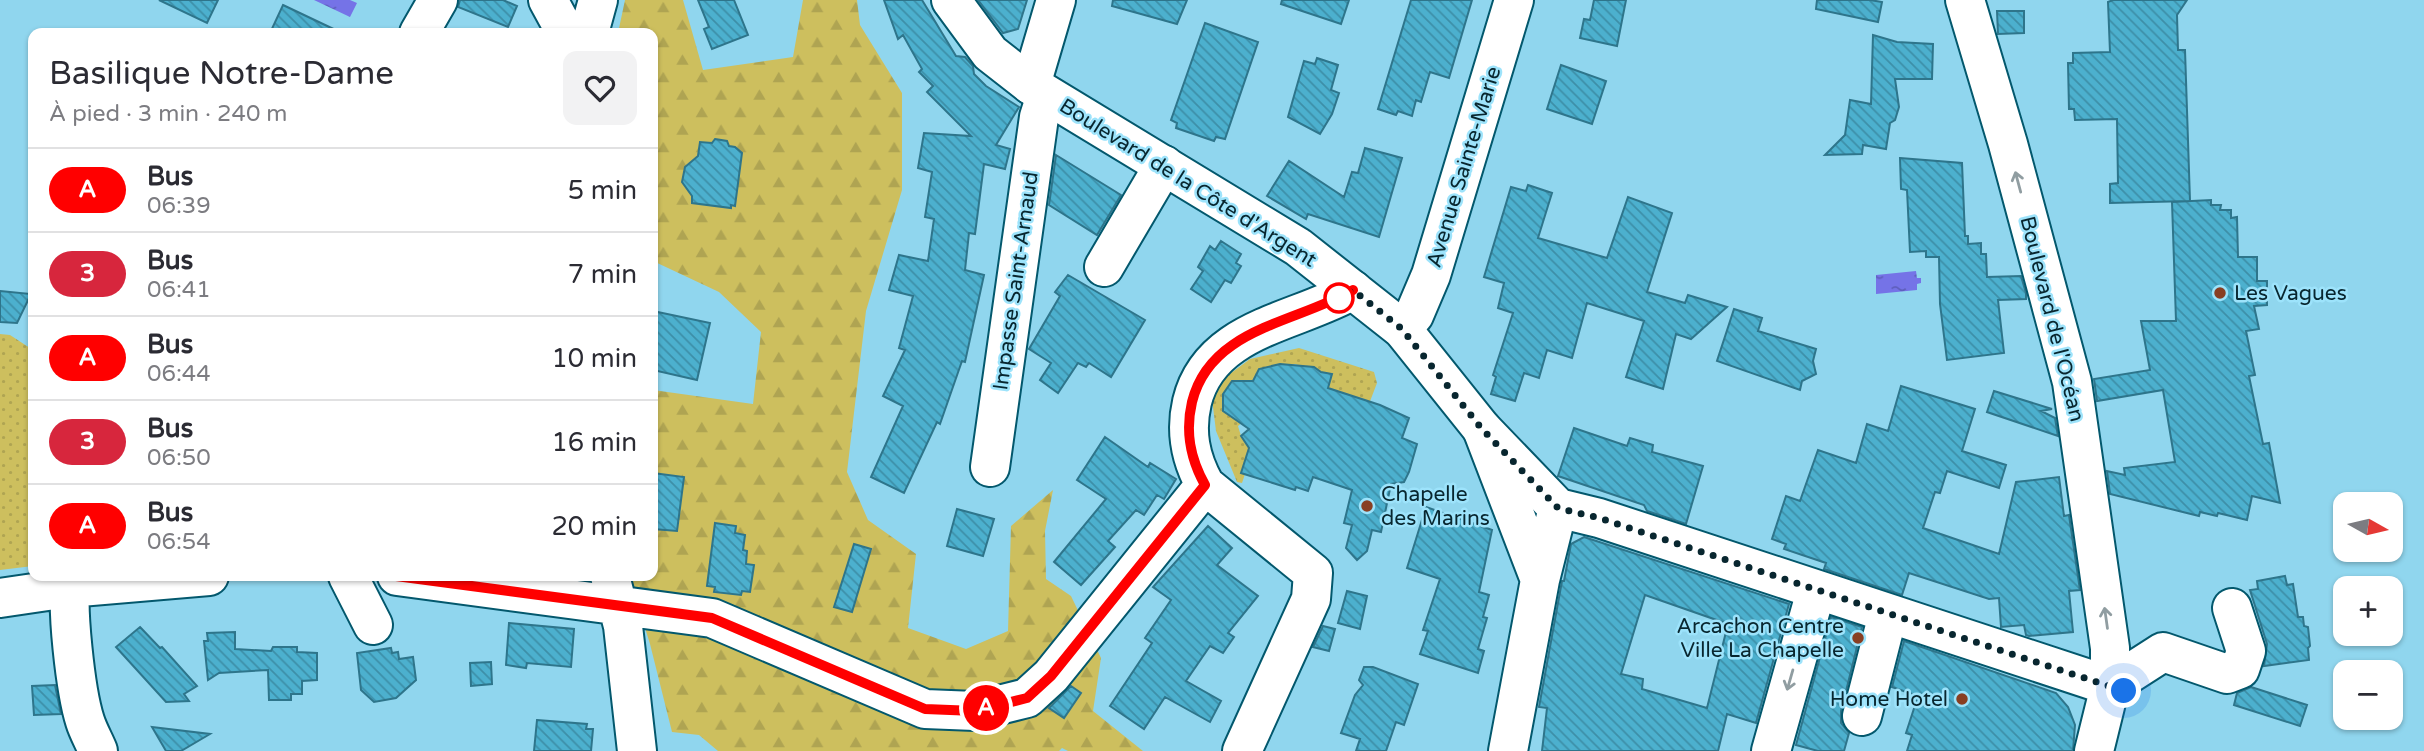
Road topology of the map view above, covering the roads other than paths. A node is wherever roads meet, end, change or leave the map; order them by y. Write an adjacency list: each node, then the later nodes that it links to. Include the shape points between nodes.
1 (438, 0): 8 (street)
2 (548, 0): 9 (street)
3 (598, 0): 10 (street)
4 (951, 0): 11 (street, Boulevard de la Côte d'Argent, via 990,53)
5 (1056, 0): 11 (street, Impasse Saint-Arnaud)
6 (1514, 0): 15 (street, Avenue Sainte-Marie, via 1432,275 1414,315)
7 (1965, 0): 30 (street, Boulevard de l'Océan, one-way to 7, via 2110,648 2072,382)
8 (422, 28)
9 (563, 28)
10 (590, 28)
11 (1039, 90): 12 (street, Boulevard de la Côte d'Argent); 16 (street, Impasse Saint-Arnaud)
12 (1164, 165): 13 (street); 14 (street, Boulevard de la Côte d'Argent, via 1298,247)
13 (1104, 267)
14 (1353, 290): 15 (street, Boulevard de la Côte d'Argent); 17 (street, via 1232,343 1211,362 1195,388 1188,418 1190,448)
15 (1402, 329): 18 (street, Boulevard de la Côte d'Argent)
16 (990, 467)
17 (1205, 485): 24 (street, via 1051,676 1027,698 975,711 925,709 712,618); 34 (street, via 1312,572 1311,599)
18 (1537, 498): 19 (street); 19 (street, via 1523,535); 25 (street)
19 (1539, 580): 35 (street)
20 (93, 581): 23 (street)
21 (351, 581): 29 (street)
22 (474, 581): 24 (street)
23 (70, 582): 26 (street); 32 (street, via 85,722)
24 (613, 590): 33 (street, via 623,626)
25 (1816, 591): 28 (street); 36 (street, one-way to 36)
26 (0, 598)
27 (2232, 608): 30 (street, via 2246,652 2240,669 2227,674 2163,652)
28 (1888, 614): 30 (street); 31 (street)
29 (373, 625)
30 (2122, 690): 37 (street, Boulevard de l'Océan)
31 (1862, 716)
32 (98, 751)
33 (637, 751)
34 (1241, 751)
35 (1508, 751)
36 (1771, 751)
37 (2094, 751)

